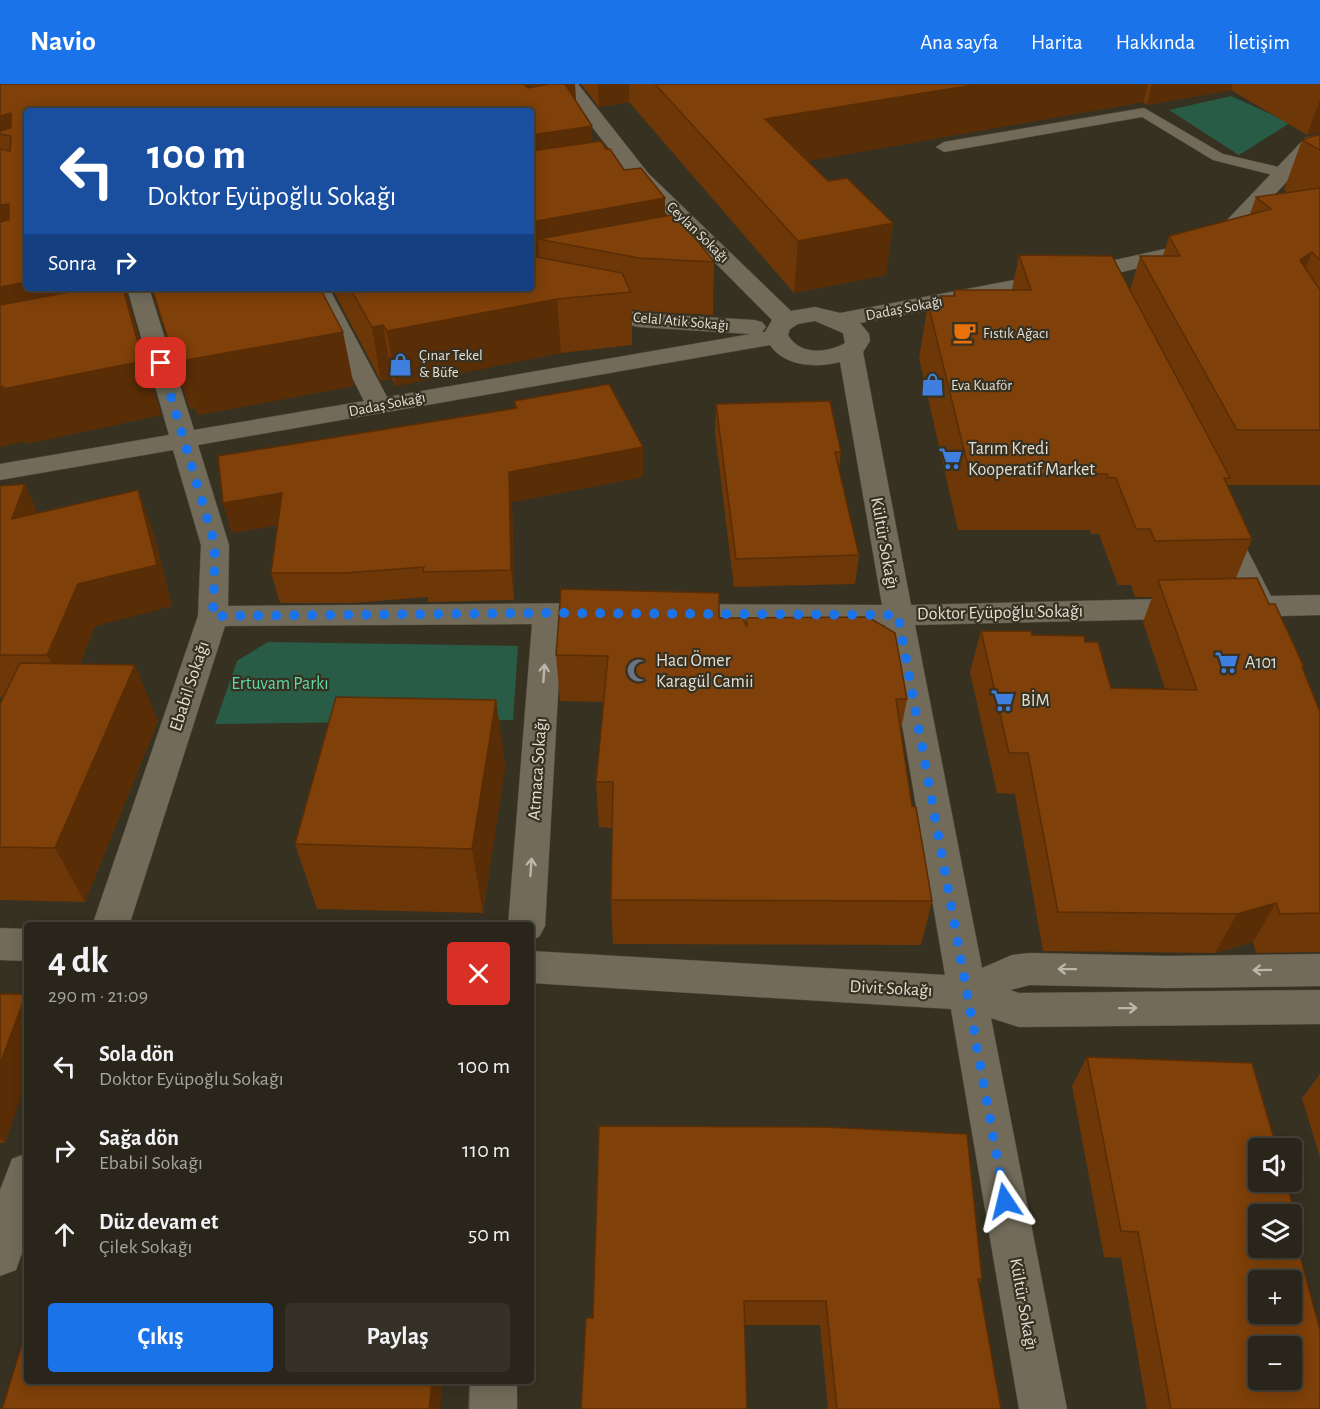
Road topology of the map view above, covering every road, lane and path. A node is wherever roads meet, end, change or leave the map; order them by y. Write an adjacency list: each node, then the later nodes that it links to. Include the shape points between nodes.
1 (568, 84): 2 (street, Ceylan Sokağı)
2 (594, 116): 3 (street); 7 (street, Ceylan Sokağı)
3 (573, 120)
4 (1320, 140): 6 (street, via 1312,142)
5 (944, 147): 6 (lane, via 1144,112 1218,157)
6 (1284, 173): 10 (street)
7 (641, 177): 8 (street); 11 (street, Ceylan Sokağı)
8 (619, 180)
9 (1252, 236): 10 (street, Dadaş Sokağı)
10 (1218, 242): 17 (street, Dadaş Sokağı, via 1098,283)
11 (716, 249): 12 (street); 16 (street, Ceylan Sokağı)
12 (693, 254)
13 (138, 291): 19 (street, Ebabil Sokağı, via 137,326)
14 (320, 291): 18 (street)
15 (571, 306): 16 (street, Celal Atik Sokağı, via 639,320)
16 (779, 328): 17 (street, via 814,314); 17 (street, Ceylan Sokağı, via 785,350 809,358 835,357); 18 (street, Dadaş Sokağı)
17 (845, 335): 25 (street, Kültür Sokağı)
18 (379, 406): 19 (street, Dadaş Sokağı)
19 (185, 441): 20 (street, Dadaş Sokağı); 26 (street, Ebabil Sokağı, via 215,545)
20 (0, 472)
21 (1208, 502): 23 (street)
22 (1320, 605): 23 (street, Doktor Eyüpoğlu Sokağı)
23 (1261, 606): 25 (street, Doktor Eyüpoğlu Sokağı); 27 (street)
24 (549, 613): 25 (street, Doktor Eyüpoğlu Sokağı); 26 (street, Doktor Eyüpoğlu Sokağı); 29 (street, Atmaca Sokağı, one-way to 24)
25 (898, 615): 34 (street, Kültür Sokağı)
26 (213, 616): 28 (street, Ebabil Sokağı)
27 (1275, 638)
28 (111, 922)
29 (526, 922)
30 (0, 944): 31 (street)
31 (24, 945)
32 (534, 967): 34 (street, Divit Sokağı)
33 (1320, 970): 34 (street, one-way to 34, via 1030,969 1012,971)
34 (967, 993): 35 (street, Divit Sokağı, one-way to 35, via 1019,1010); 40 (street, Kültür Sokağı)
35 (1320, 1007)
36 (24, 1182): 37 (street)
37 (0, 1254)
38 (495, 1384): 39 (street)
39 (493, 1409)
40 (1043, 1409)

